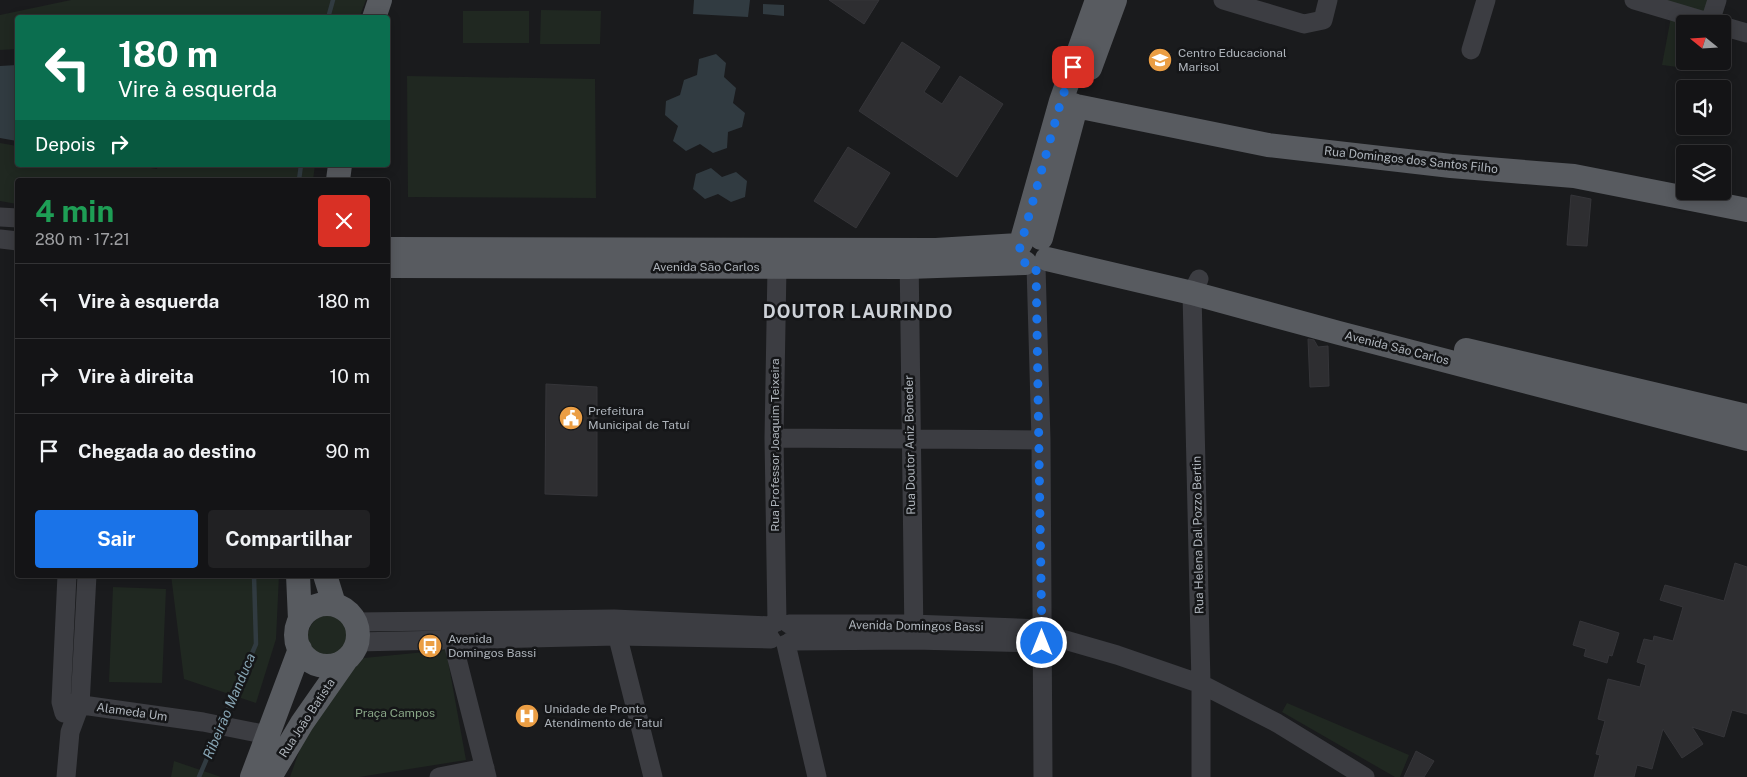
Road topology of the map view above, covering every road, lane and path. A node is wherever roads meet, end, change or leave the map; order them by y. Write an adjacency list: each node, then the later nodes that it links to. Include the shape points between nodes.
1 (380, 0): 9 (main road)
2 (1097, 0): 15 (main road)
3 (1115, 0): 15 (main road)
4 (1223, 0): 5 (street, via 1304,24 1323,20)
5 (1328, 0)
6 (1486, 0): 14 (street)
7 (1716, 0): 11 (street)
8 (1647, 2): 10 (street)
9 (375, 15)
10 (1688, 15)
11 (1716, 15)
12 (1731, 28): 13 (street)
13 (1747, 33)
14 (1471, 50)
15 (1069, 104): 16 (main road, Rua Domingos dos Santos Filho, via 1268,145 1574,176); 22 (main road)
16 (1747, 210)
17 (0, 217): 18 (street)
18 (15, 218)
19 (0, 239): 20 (street)
20 (15, 240)
21 (390, 249): 23 (main road, Avenida São Carlos)
22 (1034, 251): 23 (main road, Avenida São Carlos); 26 (main road, Avenida São Carlos); 31 (street)
23 (908, 258): 25 (main road, Avenida São Carlos); 30 (street, Rua Doutor Aniz Boneder)
24 (390, 266): 25 (main road, Avenida São Carlos)
25 (777, 267): 28 (street, Rua Professor Joaquim Teixeira)
26 (1195, 286): 27 (main road, Avenida São Carlos); 29 (main road, Avenida São Carlos, via 1339,333); 45 (street, Rua Helena Dal Pozzo Bertin)
27 (1747, 416)
28 (774, 438): 30 (street); 40 (street, Rua Professor Joaquim Teixeira)
29 (1747, 439)
30 (909, 440): 31 (street); 39 (street, Rua Doutor Aniz Boneder)
31 (1041, 440): 41 (street)
32 (67, 578): 46 (street)
33 (87, 578): 47 (street)
34 (298, 578): 37 (main road)
35 (326, 578): 36 (main road)
36 (334, 604): 37 (main road, via 314,606); 43 (main road, via 350,614)
37 (300, 620): 44 (main road, via 296,639)
38 (615, 628): 40 (street, Avenida Domingos Bassi); 42 (street, Avenida Domingos Bassi); 43 (street, Avenida Domingos Bassi); 56 (street)
39 (913, 632): 40 (street, Avenida Domingos Bassi); 41 (street, Avenida Domingos Bassi)
40 (781, 633): 57 (street, Rua Professor Joaquim Teixeira)
41 (1048, 637): 45 (street, Avenida Domingos Bassi, via 1117,655); 58 (street)
42 (452, 639): 43 (street, Avenida Domingos Bassi); 51 (street)
43 (353, 641): 44 (main road, via 336,664 325,666 306,658); 48 (main road, Rua João Batista)
44 (300, 649): 50 (main road)
45 (1201, 684): 59 (street, Rua Helena Dal Pozzo Bertin); 60 (street, Avenida Domingos Bassi, via 1277,723)
46 (61, 702): 47 (street, Alameda Um); 49 (street)
47 (80, 705): 49 (street); 50 (street, Alameda Um, via 203,722)
48 (302, 723): 50 (main road); 54 (main road, Rua João Batista)
49 (70, 732): 52 (street)
50 (268, 735): 53 (main road)
51 (486, 773): 55 (street)
52 (66, 777)
53 (252, 777)
54 (270, 777)
55 (439, 777)
56 (653, 777)
57 (817, 777)
58 (1043, 777)
59 (1201, 777)
60 (1365, 777)

